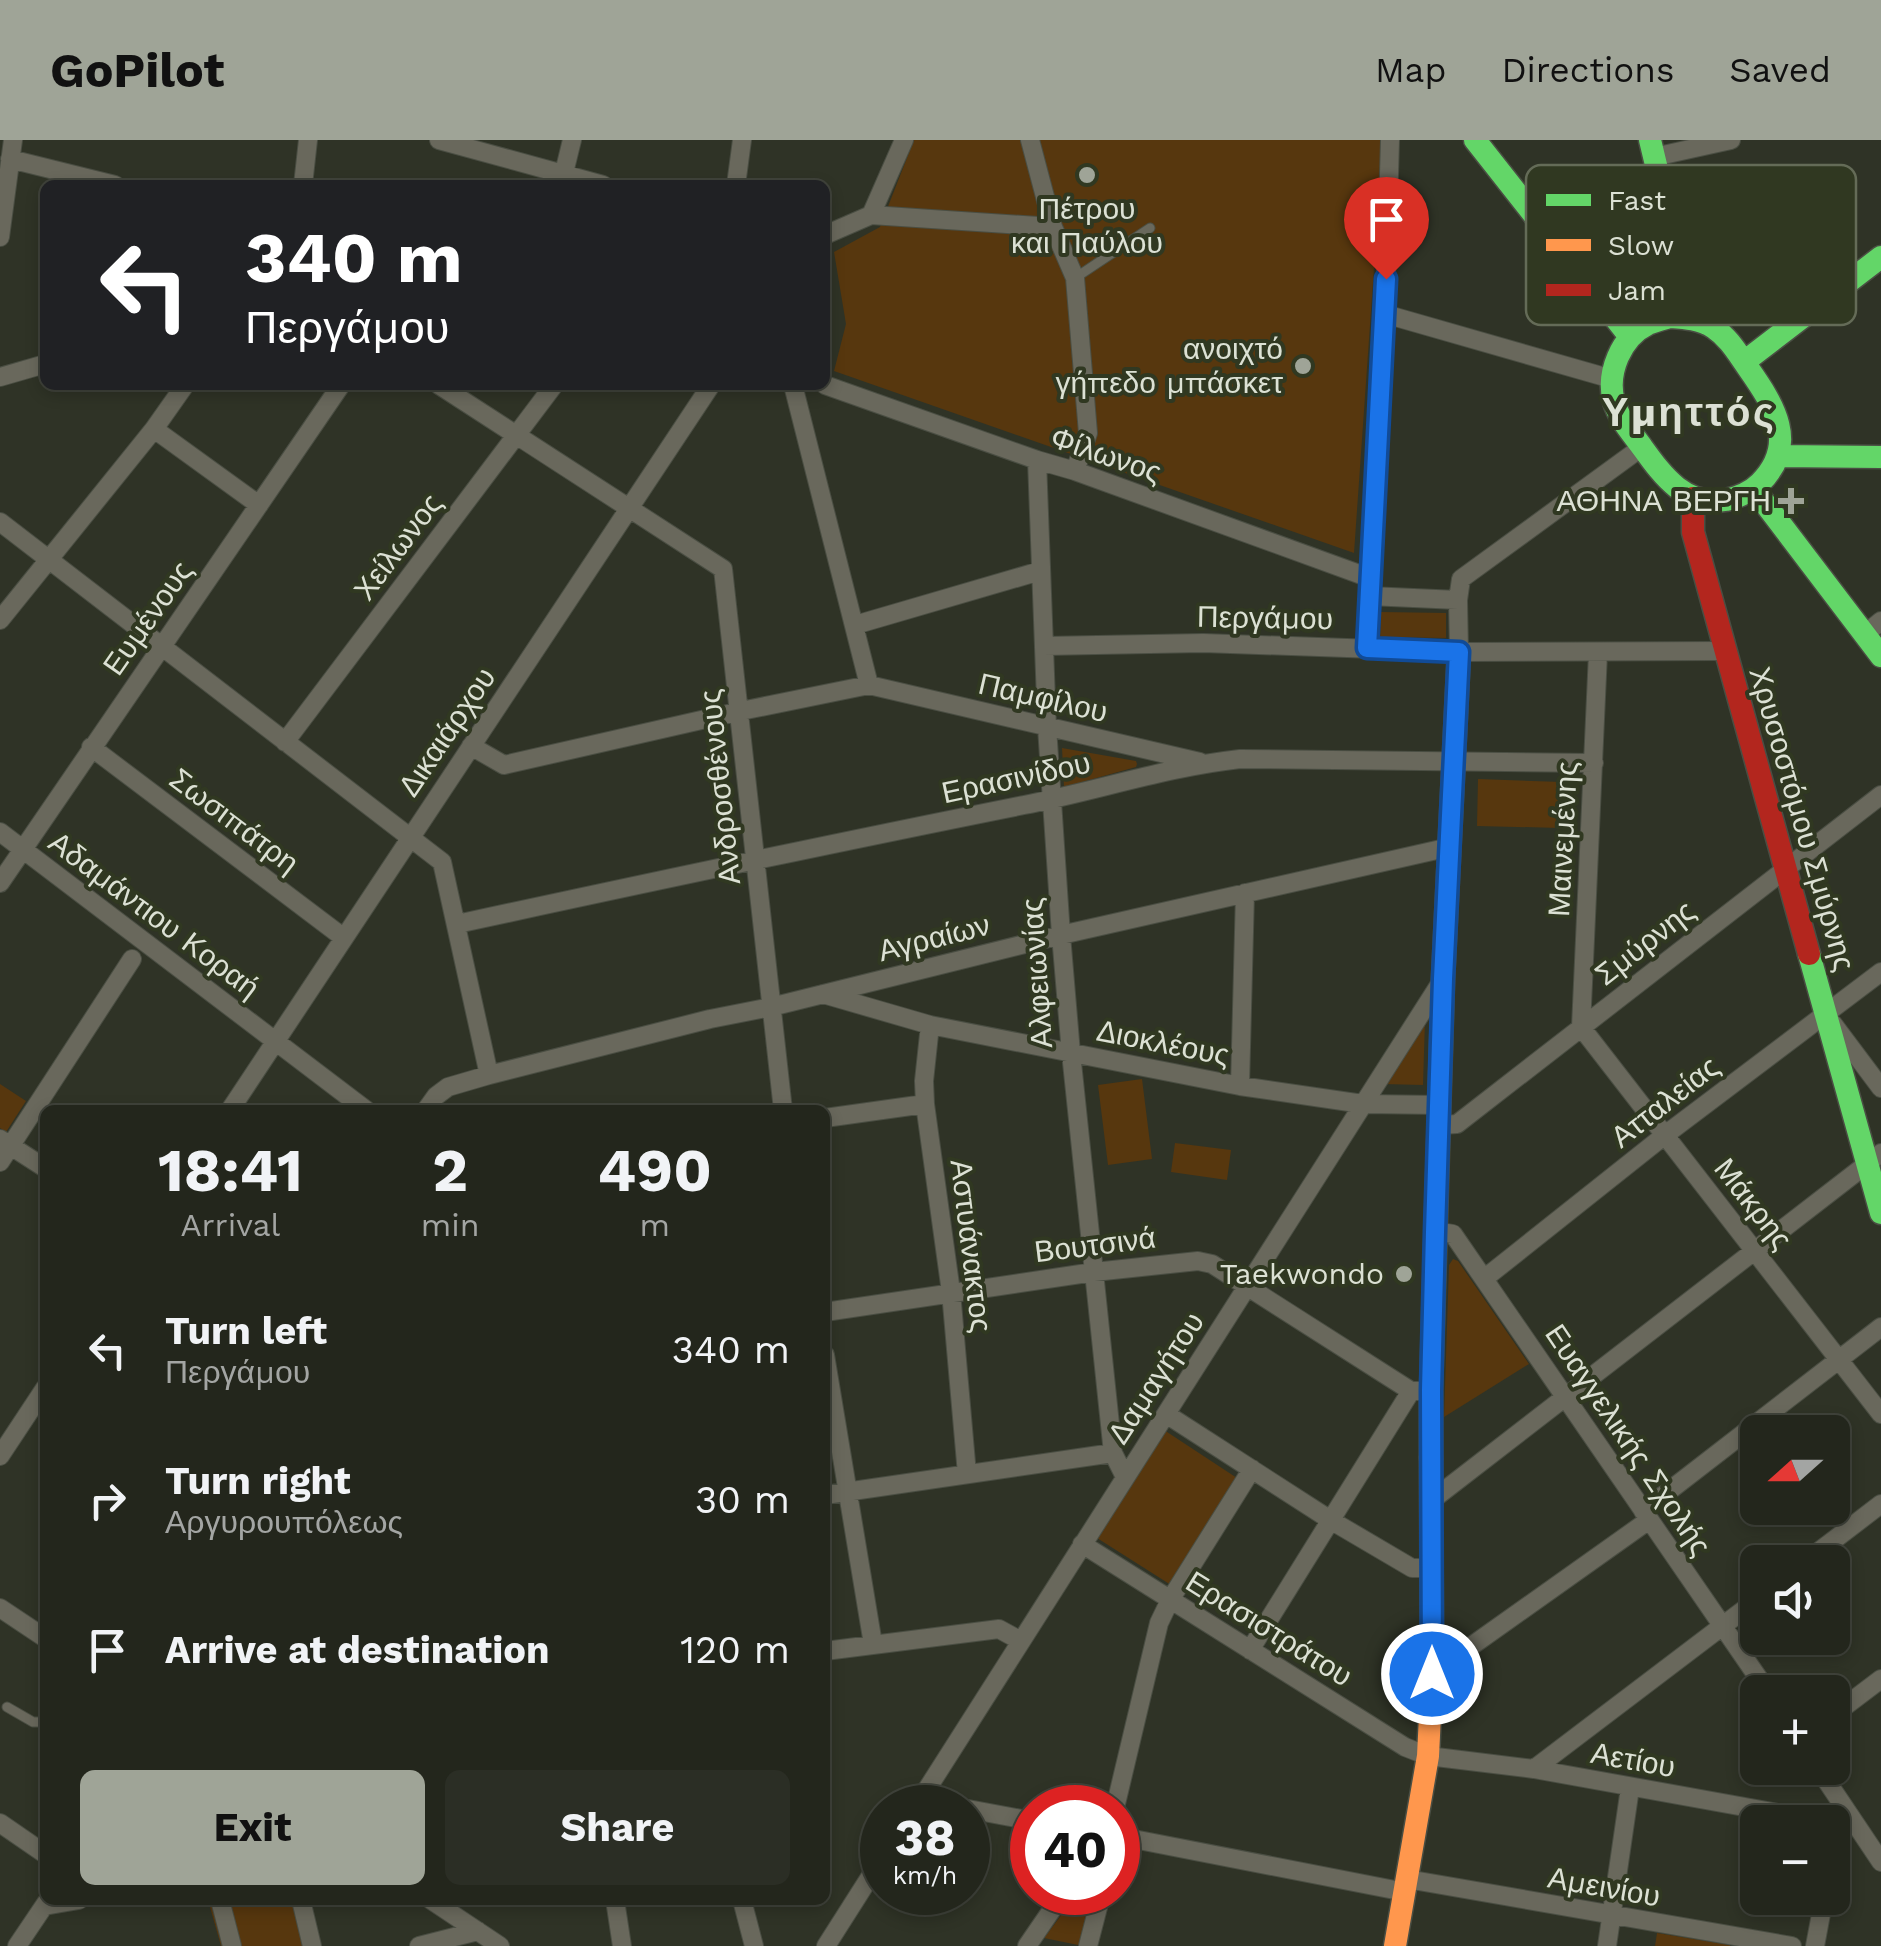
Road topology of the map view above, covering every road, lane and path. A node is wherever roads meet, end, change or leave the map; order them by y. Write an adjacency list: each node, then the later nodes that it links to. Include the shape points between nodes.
1 (308, 140): 13 (street)
2 (439, 140): 14 (street)
3 (572, 140): 14 (street)
4 (742, 140): 15 (street)
5 (904, 140): 17 (street)
6 (1030, 140): 18 (street)
7 (1390, 140): 25 (street)
8 (1475, 140): 16 (street)
9 (1731, 140): 10 (street)
10 (1652, 148)
11 (12, 150): 12 (street); 21 (street)
12 (101, 180)
13 (304, 180)
14 (562, 180)
15 (737, 180)
16 (1526, 205)
17 (872, 214): 18 (street); 20 (street)
18 (1052, 227): 24 (street)
19 (1150, 228): 24 (lane)
20 (830, 233)
21 (0, 237)
22 (1881, 257): 23 (street)
23 (1856, 276)
24 (1076, 278): 48 (street, via 1088,433)
25 (1385, 314): 34 (street); 56 (street)
26 (1620, 325): 30 (street)
27 (1647, 325): 30 (street)
28 (1707, 325): 31 (street)
29 (1792, 325): 31 (street)
30 (1630, 338): 34 (street)
31 (1744, 362): 45 (street, via 1778,414)
32 (40, 366): 33 (street)
33 (0, 378)
34 (1612, 379): 44 (street, via 1614,402)
35 (830, 387): 47 (street, Φίλωνος)
36 (181, 390): 42 (street)
37 (338, 390): 51 (street, Ευμένους)
38 (447, 390): 43 (street)
39 (550, 390): 43 (street, Χείλωνος)
40 (708, 390): 52 (street, Δικαιάρχου)
41 (795, 390): 59 (street)
42 (154, 429): 51 (street); 54 (street)
43 (516, 435): 52 (street); 71 (street, Χείλωνος)
44 (1642, 447): 50 (street, via 1676,489); 57 (street, via 1461,580)
45 (1778, 456): 46 (street); 49 (street)
46 (1881, 457)
47 (1037, 460): 48 (street, Φίλωνος); 55 (street, Αλφειωνίας)
48 (1075, 471): 56 (street, Φίλωνος)
49 (1754, 489): 50 (street, via 1716,502); 60 (street)
50 (1693, 498): 64 (street, Χρυσοστόμου Σμύρνης, via 1693,532)
51 (259, 505): 62 (street, Ευμένους)
52 (629, 509): 69 (street, Ανδροσθένους, via 723,569); 72 (street, Δικαιάρχου)
53 (0, 522): 54 (street)
54 (50, 558): 58 (street); 62 (street)
55 (1040, 571): 59 (street); 61 (street, Αλφειωνίας)
56 (1369, 587): 57 (street, Φίλωνος); 63 (street)
57 (1458, 600): 65 (street)
58 (0, 620)
59 (855, 625): 68 (street)
60 (1873, 628): 67 (street)
61 (1044, 646): 63 (street, Περγάμου); 70 (street, Αλφειωνίας)
62 (162, 648): 71 (street); 73 (street, Ευμένους)
63 (1367, 648): 65 (street, Περγάμου)
64 (1724, 651): 66 (street, Περγάμου); 84 (street, Χρυσοστόμου Σμύρνης)
65 (1459, 652): 66 (street, Περγάμου); 74 (street)
66 (1598, 653): 76 (street, Μαινεμένης)
67 (1881, 656)
68 (870, 685): 69 (street); 70 (street, Παμφίλου)
69 (740, 712): 72 (street, via 504,765); 83 (street, Ανδροσθένους)
70 (1047, 727): 75 (street, Παμφίλου); 78 (street, Αλφειωνίας)
71 (286, 742): 80 (street)
72 (472, 746): 80 (street, Δικαιάρχου)
73 (92, 748): 82 (street, Ευμένους); 89 (street, Σωσιπάτρη)
74 (1453, 761): 75 (street, Ερασινίδου); 76 (street, Ερασινίδου); 81 (street)
75 (1205, 763): 78 (street, Ερασινίδου)
76 (1594, 763): 97 (street, Μαινεμένης)
77 (1881, 795): 84 (street, Σμύρνης)
78 (1052, 800): 83 (street, Ερασινίδου); 88 (street, Αλφειωνίας)
79 (0, 832): 82 (street, Αδαμάντιου Κοραή)
80 (411, 837): 87 (street, via 442,862); 89 (street, Δικαιάρχου)
81 (1450, 847): 86 (street, Αγραίων); 92 (street)
82 (23, 849): 85 (street, Ευμένους); 98 (street, Αδαμάντιου Κοραή)
83 (755, 859): 87 (street, Ερασινίδου); 94 (street, Ανδροσθένους)
84 (1785, 870): 95 (street, Χρυσοστόμου Σμύρνης); 97 (street, Σμύρνης)
85 (0, 883)
86 (1245, 893): 88 (street, Αγραίων); 101 (street)
87 (457, 924): 100 (street)
88 (1061, 935): 93 (street, Αγραίων); 99 (street, Αλφειωνίας)
89 (344, 938): 98 (street, Δικαιάρχου)
90 (132, 959): 112 (street)
91 (1881, 972): 95 (street, Ατταλείας)
92 (1443, 979): 105 (street, Δαμαγήτου); 109 (street)
93 (821, 994): 94 (street, Αγραίων); 96 (street, Διοκλέους)
94 (771, 1007): 100 (street, Αγραίων); 108 (street, Ανδροσθένους)
95 (1825, 1014): 102 (street); 111 (street, Ατταλείας); 113 (street, Χρυσοστόμου Σμύρνης)
96 (930, 1024): 99 (street, Διοκλέους); 104 (street, Αστυάνακτος)
97 (1581, 1027): 109 (street, Σμύρνης, via 1456,1124); 111 (street, Μάκρης)
98 (275, 1042): 106 (street, Δικαιάρχου); 107 (street, Αδαμάντιου Κοραή)
99 (1071, 1053): 101 (street, Διοκλέους); 118 (street, Αλφειωνίας)
100 (488, 1075): 103 (street, Αγραίων, via 448,1087)
101 (1240, 1086): 105 (street, Διοκλέους)
102 (1881, 1088)
103 (431, 1103)
104 (925, 1104): 110 (street); 121 (street, Αστυάνακτος)
105 (1363, 1104): 109 (street, Διοκλέους); 120 (street, Δαμαγήτου)
106 (233, 1105)
107 (359, 1105)
108 (782, 1105)
109 (1440, 1115): 116 (street)
110 (830, 1117)
111 (1666, 1136): 117 (street, Μάκρης); 119 (street, Ατταλείας)
112 (4, 1149): 114 (street)
113 (1874, 1158): 115 (street, Χρυσοστόμου Σμύρνης); 117 (street)
114 (40, 1166)
115 (1881, 1212)
116 (1435, 1232): 119 (street, Ευαγγελικής Σχολής, via 1453,1234); 126 (street)
117 (1754, 1250): 124 (street, Μάκρης); 128 (street)
118 (1094, 1272): 120 (street, Βουτσινά, via 1198,1261); 121 (street, Βουτσινά); 131 (street, Αλφειωνίας)
119 (1485, 1278): 128 (street, Ευαγγελικής Σχολής)
120 (1246, 1288): 126 (street, Βουτσινά); 129 (street, Δαμαγήτου)
121 (950, 1292): 122 (street, Βουτσινά); 134 (street, Αστυάνακτος)
122 (830, 1311)
123 (1881, 1326): 124 (street)
124 (1839, 1360): 130 (street, Μάκρης); 140 (street)
125 (830, 1386): 136 (street)
126 (1421, 1391): 138 (street); 141 (street)
127 (40, 1396): 132 (street)
128 (1566, 1397): 138 (street); 140 (street, Ευαγγελικής Σχολής)
129 (1166, 1414): 133 (street); 135 (street, Δαμαγήτου)
130 (1881, 1414)
131 (1113, 1454): 134 (street); 135 (street, Αλφειωνίας)
132 (0, 1456)
133 (1252, 1469): 141 (street); 145 (street)
134 (967, 1474): 136 (street)
135 (1125, 1477): 142 (street, Δαμαγήτου)
136 (847, 1492): 137 (street); 151 (street)
137 (830, 1494)
138 (1432, 1500): 144 (street)
139 (1881, 1504): 143 (street)
140 (1646, 1516): 148 (street, Ευαγγελικής Σχολής); 154 (street)
141 (1332, 1521): 144 (street, via 1412,1568); 153 (street)
142 (1082, 1544): 145 (street, Ερασιστράτου); 150 (street, Δαμαγήτου)
143 (1827, 1545)
144 (1432, 1568): 154 (street)
145 (1170, 1600): 153 (street, Ερασιστράτου); 163 (street)
146 (0, 1608): 149 (street)
147 (1740, 1613): 148 (street)
148 (1723, 1626): 155 (street, Ευαγγελικής Σχολής); 161 (street)
149 (40, 1635)
150 (1021, 1641): 151 (street, via 998,1629); 162 (street, Δαμαγήτου)
151 (873, 1644): 152 (street)
152 (830, 1650)
153 (1250, 1650): 160 (street, Ερασιστράτου)
154 (1432, 1674): 160 (street)
155 (1756, 1675)
156 (1881, 1678): 157 (street)
157 (1850, 1702)
158 (7, 1707): 159 (lane)
159 (40, 1722)
160 (1428, 1756): 161 (street, Αετίου); 171 (street)
161 (1534, 1770): 164 (street, Αετίου)
162 (929, 1785)
163 (1120, 1785)
164 (1630, 1788): 165 (street, Αετίου); 182 (street)
165 (1740, 1806)
166 (0, 1823): 169 (street)
167 (1850, 1833): 170 (street)
168 (1140, 1840): 171 (street, Αμεινίου)
169 (40, 1851)
170 (1881, 1862)
171 (1406, 1886): 182 (street, Αμεινίου); 194 (street)
172 (860, 1893): 191 (street)
173 (45, 1905): 184 (street)
174 (221, 1905): 185 (street)
175 (302, 1905): 186 (street)
176 (439, 1905): 183 (street)
177 (616, 1905): 189 (street)
178 (743, 1905): 190 (street)
179 (1048, 1915): 192 (street)
180 (1096, 1915): 193 (street)
181 (1821, 1915): 197 (street)
182 (1612, 1916): 195 (street); 196 (street, Αμεινίου)
183 (478, 1931): 187 (street); 188 (street)
184 (17, 1946)
185 (232, 1946)
186 (312, 1946)
187 (419, 1946)
188 (500, 1946)
189 (622, 1946)
190 (754, 1946)
191 (826, 1946)
192 (1026, 1946)
193 (1088, 1946)
194 (1395, 1946)
195 (1607, 1946)
196 (1792, 1946)
197 (1816, 1946)

